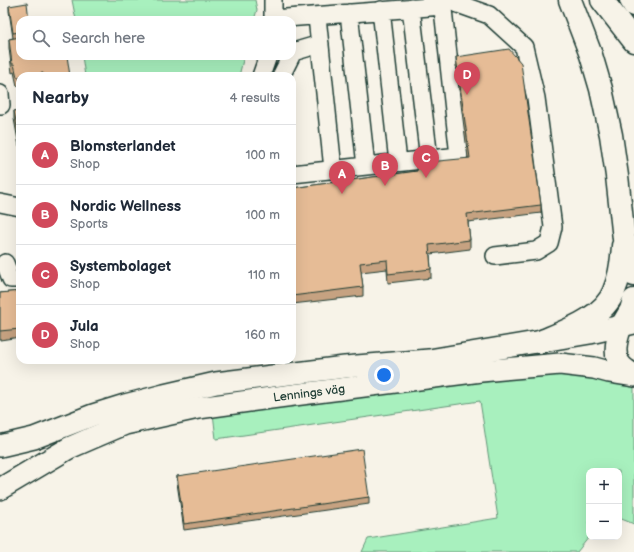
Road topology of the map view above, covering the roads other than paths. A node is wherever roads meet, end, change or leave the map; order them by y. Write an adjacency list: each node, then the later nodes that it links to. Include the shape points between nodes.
1 (273, 0): 10 (street)
2 (570, 0): 29 (highway, via 591,55 611,135)
3 (602, 0): 13 (highway)
4 (631, 0): 6 (highway)
5 (444, 2): 7 (street); 22 (street, via 460,156); 30 (street, via 489,15 524,47 536,98 553,227 549,243 536,251)
6 (634, 4)
7 (411, 8): 8 (street); 22 (street)
8 (381, 10): 9 (street); 23 (street)
9 (349, 13): 11 (street); 24 (street)
10 (273, 16)
11 (317, 16): 12 (street); 14 (street)
12 (296, 18)
13 (634, 41)
14 (320, 44): 15 (street); 25 (street)
15 (296, 51)
16 (267, 60): 18 (street)
17 (289, 60): 19 (street)
18 (263, 72)
19 (283, 72)
20 (0, 94): 21 (street)
21 (0, 105)
22 (428, 159): 23 (street)
23 (398, 162): 24 (street)
24 (366, 166): 25 (street)
25 (333, 169): 26 (street)
26 (296, 174)
27 (0, 203): 28 (street)
28 (16, 206)
29 (624, 239): 32 (highway); 36 (highway, via 621,266 614,292 601,310 578,325)
30 (495, 256)
31 (8, 263): 33 (street, via 11,279)
32 (634, 275)
33 (16, 279)
34 (634, 300): 35 (highway)
35 (627, 325): 36 (main road, Lennings väg); 37 (main road, via 616,340 616,355 620,364)
36 (540, 342): 38 (main road, Lennings väg, via 429,360 345,367 216,383 125,405 34,438)
37 (634, 375): 39 (main road, Lennings väg, via 560,364 480,371 198,408 125,424 70,448)
38 (0, 446)
39 (0, 489)

